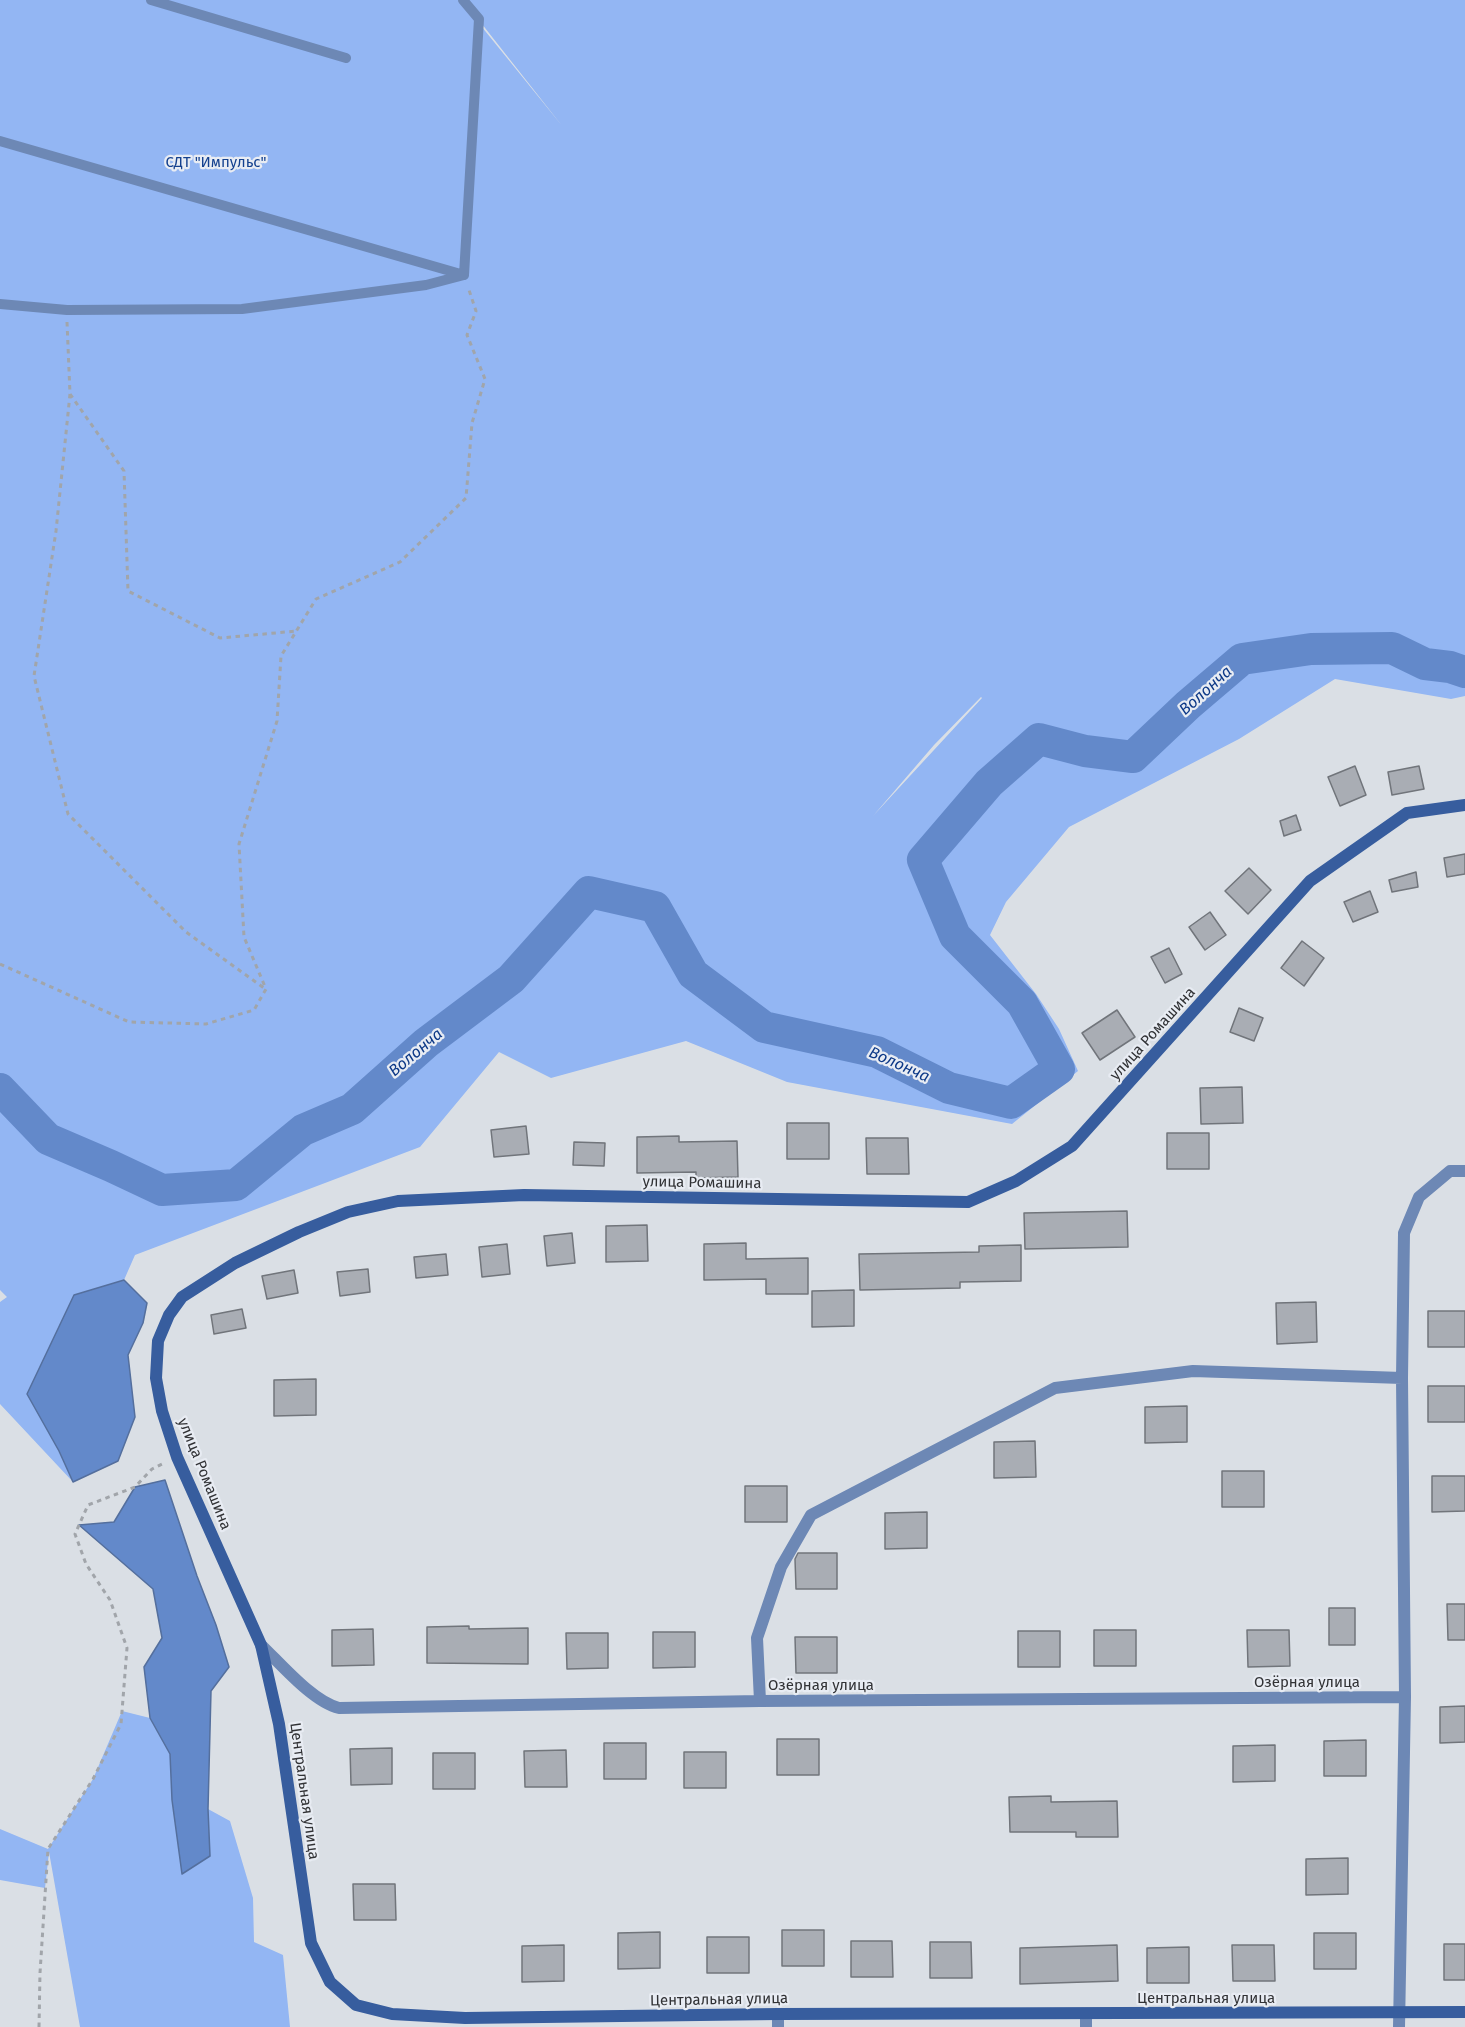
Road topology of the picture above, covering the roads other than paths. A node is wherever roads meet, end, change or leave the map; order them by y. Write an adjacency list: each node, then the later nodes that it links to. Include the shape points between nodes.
1 (151, 0): 3 (lane)
2 (463, 0): 5 (lane, via 479,19)
3 (346, 58)
4 (0, 141): 5 (lane)
5 (464, 275): 6 (lane, via 426,285 242,309 67,310)
6 (0, 304)
7 (1465, 805): 10 (street, улица Ромашина, via 1407,813 1310,880 1072,1146 1016,1181 968,1202 524,1195 398,1200 348,1212 298,1232 234,1263 182,1297 158,1341 156,1378 162,1411 177,1457)
8 (1465, 1171): 9 (street, via 1450,1171 1419,1197 1404,1233)
9 (1402, 1378): 11 (street); 12 (street, via 1193,1371 1055,1388 811,1515 781,1567 757,1638)
10 (261, 1645): 12 (street, Озёрная улица, via 316,1698 339,1708); 17 (street, Центральная улица, via 279,1724 311,1943 330,1982 356,2005 392,2014)
11 (1405, 1697): 12 (street, Озёрная улица); 14 (street)
12 (760, 1701)
13 (1465, 2012): 14 (street, Центральная улица)
14 (1399, 2013): 16 (street, Центральная улица); 18 (street)
15 (778, 2021): 16 (street, Центральная улица); 17 (street, Центральная улица)
16 (1086, 2021)
17 (465, 2022)
18 (1399, 2027)

